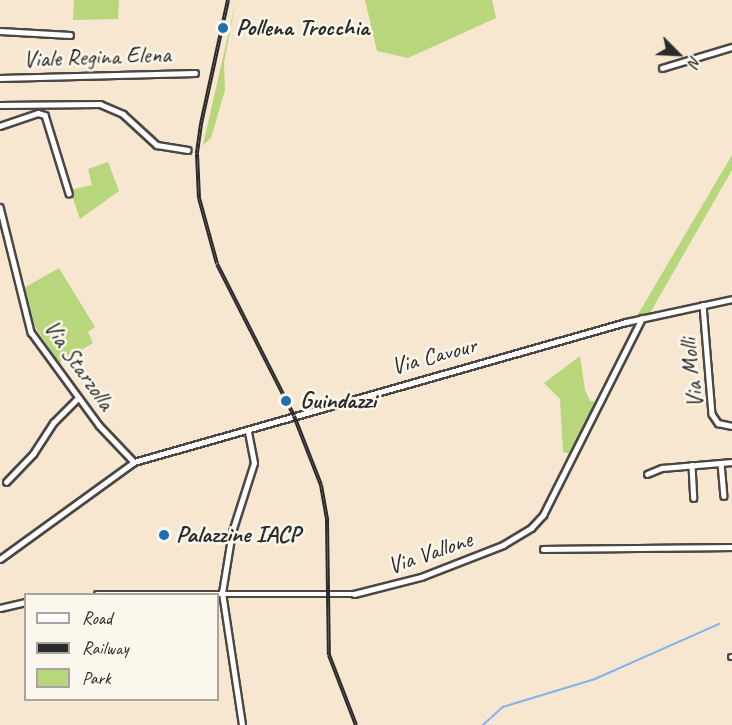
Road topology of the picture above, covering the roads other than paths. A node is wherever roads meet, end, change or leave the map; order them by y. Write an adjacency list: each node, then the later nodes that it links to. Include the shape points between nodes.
1 (0, 32): 2 (street)
2 (70, 35)
3 (732, 47): 4 (street)
4 (662, 68)
5 (195, 73): 6 (street, Viale Regina Elena)
6 (0, 78)
7 (37, 103): 8 (street); 9 (street); 11 (street, via 86,102 112,107 157,145)
8 (0, 105)
9 (38, 113): 10 (street); 12 (street, via 45,115)
10 (0, 126)
11 (188, 150)
12 (69, 193)
13 (0, 207): 17 (street, Via Starzolla, via 28,324)
14 (732, 298): 15 (street, Via Cavour)
15 (703, 305): 16 (street, Via Cavour); 18 (street, Via Molli, via 712,414 718,423)
16 (642, 318): 19 (street, Via Cavour, via 340,401); 32 (street, Via Vallone, via 559,488 543,515 521,535 467,561 368,592)
17 (78, 398): 20 (street, Via Starzolla); 25 (street)
18 (732, 426)
19 (248, 432): 20 (street, Via Cavour); 32 (street, via 254,463 232,532)
20 (134, 462): 30 (street, Via Cavour)
21 (732, 462): 22 (street)
22 (721, 463): 23 (street); 26 (street)
23 (692, 465): 24 (street); 27 (street)
24 (647, 474)
25 (6, 482)
26 (724, 496)
27 (694, 498)
28 (732, 547): 29 (street)
29 (543, 549)
30 (0, 559)
31 (219, 593): 32 (street, Via Vallone)
32 (222, 593): 35 (street)
33 (24, 602): 34 (street)
34 (0, 608)
35 (242, 725)

